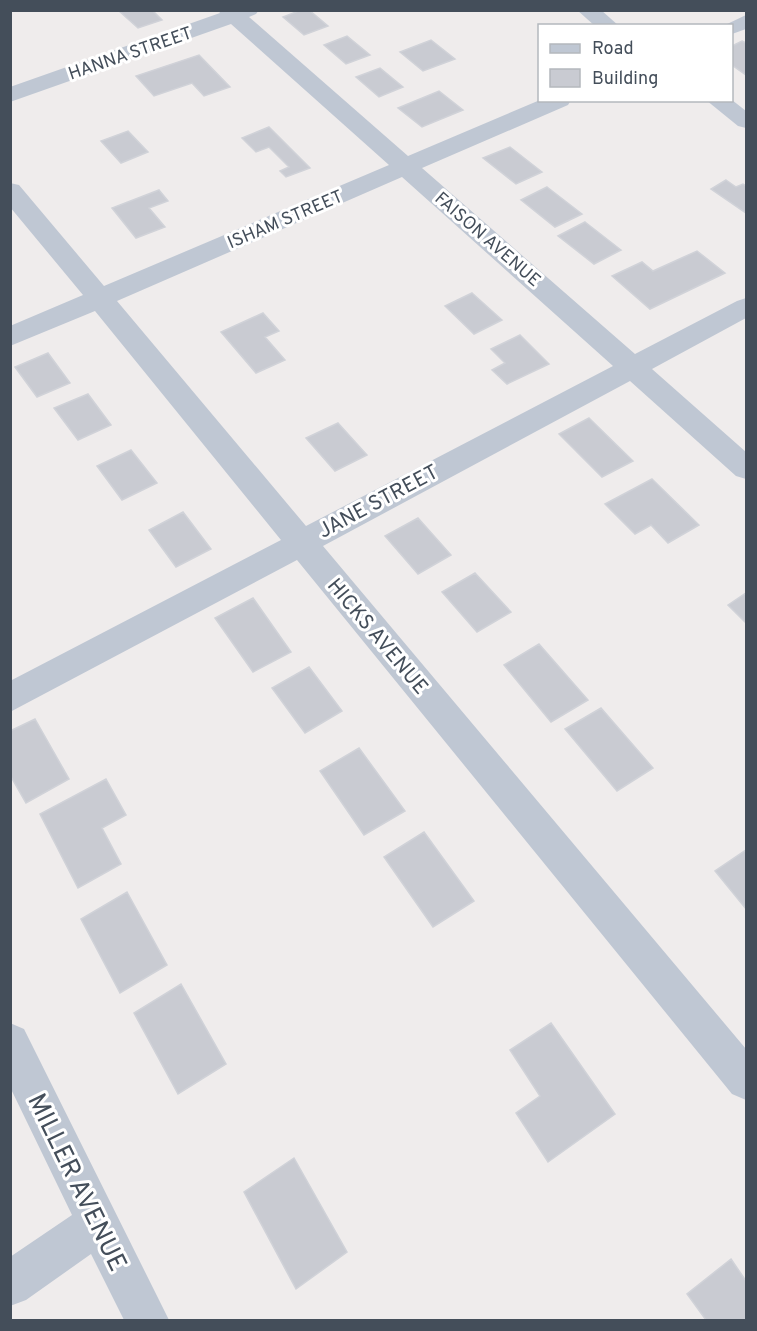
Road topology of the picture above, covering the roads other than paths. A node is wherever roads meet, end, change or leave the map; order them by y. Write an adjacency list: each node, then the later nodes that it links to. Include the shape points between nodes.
1 (587, 10): 4 (street)
2 (237, 12): 6 (street, HANNA STREET); 10 (street, FAISON AVENUE)
3 (747, 21): 5 (street)
4 (606, 24)
5 (733, 28)
6 (10, 95)
7 (555, 102): 10 (street, ISHAM STREET)
8 (720, 102): 9 (street)
9 (747, 121)
10 (406, 167): 12 (street, ISHAM STREET); 15 (street, FAISON AVENUE)
11 (10, 190): 12 (street, HICKS AVENUE)
12 (99, 299): 14 (street, ISHAM STREET); 17 (street, HICKS AVENUE)
13 (747, 306): 15 (street, JANE STREET)
14 (10, 337)
15 (633, 367): 16 (street, FAISON AVENUE); 17 (street, JANE STREET)
16 (747, 468)
17 (300, 542): 18 (street, JANE STREET); 20 (street, HICKS AVENUE)
18 (10, 698)
19 (10, 1043): 21 (street, MILLER AVENUE)
20 (747, 1080)
21 (98, 1223): 22 (street); 23 (street, MILLER AVENUE)
22 (10, 1284)
23 (147, 1320)

